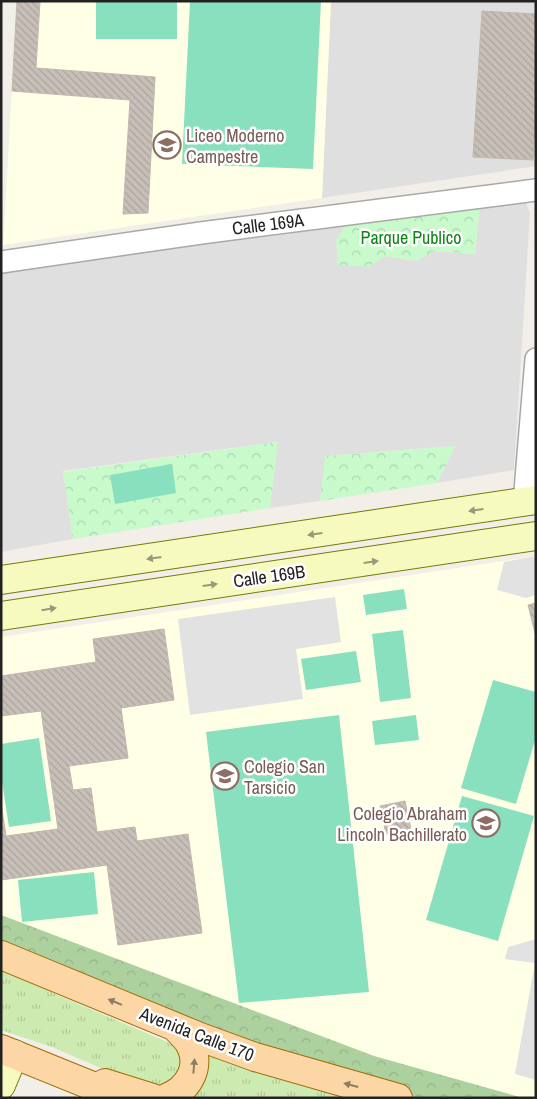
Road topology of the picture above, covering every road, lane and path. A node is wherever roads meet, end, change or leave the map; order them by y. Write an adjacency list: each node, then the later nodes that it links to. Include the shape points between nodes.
1 (536, 190): 2 (street, Calle 169A)
2 (1, 262)
3 (536, 360): 4 (street)
4 (530, 502): 6 (main road, Calle 169B, one-way to 6)
5 (536, 536): 7 (main road, Calle 169B, one-way to 5)
6 (1, 580)
7 (1, 616)
8 (1, 955): 9 (main road, Avenida Calle 170, one-way to 8)
9 (175, 1027): 15 (main road, one-way to 9, via 178,1093 193,1075 195,1058 189,1042); 16 (main road, Avenida Calle 170, one-way to 9, via 255,1057)
10 (8, 1051): 11 (main road); 12 (main road)
11 (39, 1064): 13 (main road); 14 (main road)
12 (2, 1087)
13 (122, 1098)
14 (153, 1098)
15 (166, 1098)
16 (398, 1098)

